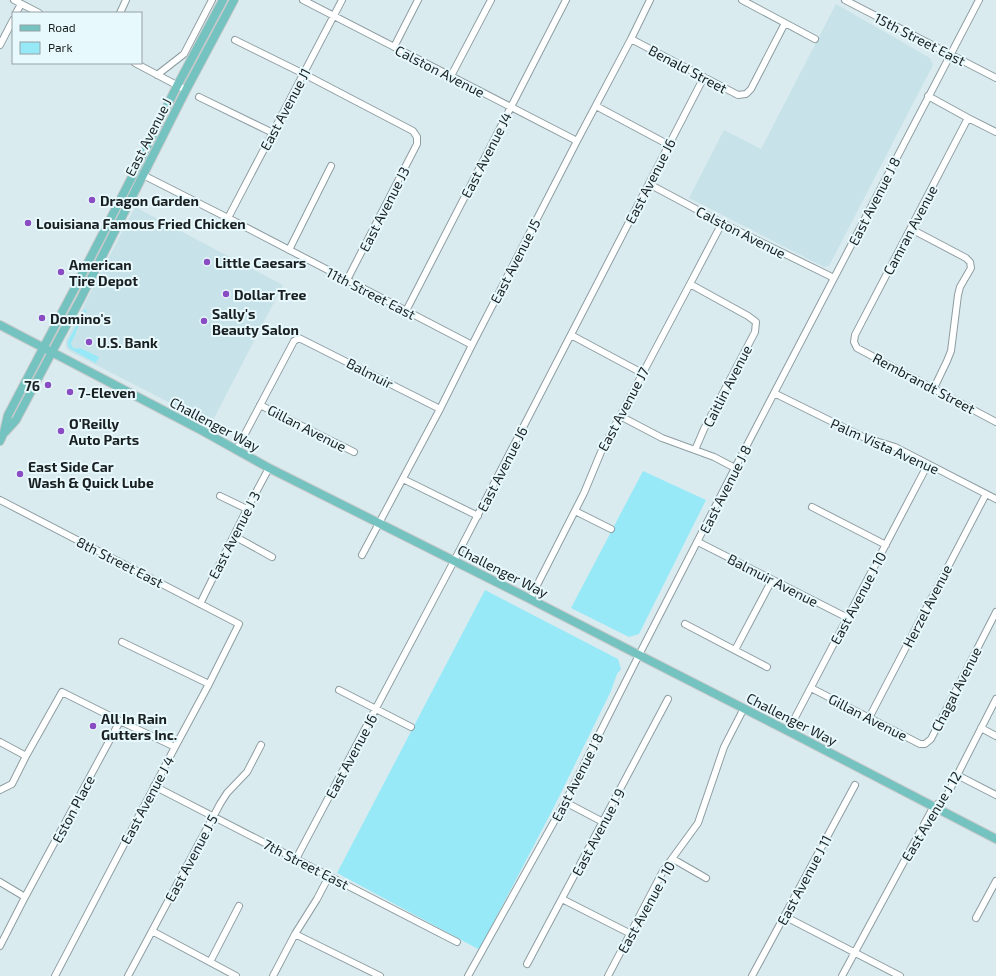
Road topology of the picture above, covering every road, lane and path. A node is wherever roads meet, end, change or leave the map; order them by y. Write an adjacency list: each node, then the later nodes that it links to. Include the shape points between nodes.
1 (14, 0): 15 (street)
2 (126, 0): 18 (street)
3 (212, 0): 30 (street, East Avenue J, via 184,54)
4 (223, 0): 34 (main road, East Avenue J)
5 (234, 0): 35 (main road, East Avenue J)
6 (303, 0): 19 (street, Calston Avenue)
7 (342, 0): 19 (street, East Avenue J1)
8 (418, 0): 26 (street)
9 (491, 0): 31 (street)
10 (566, 0): 39 (street, East Avenue J4)
11 (650, 0): 22 (street, East Avenue J5)
12 (742, 0): 21 (street)
13 (844, 0): 27 (street, 15th Street East)
14 (979, 0): 27 (street, East Avenue J 8)
15 (21, 4): 16 (street); 17 (street)
16 (17, 12)
17 (37, 12)
18 (120, 12)
19 (334, 16): 26 (street, Calston Avenue); 29 (street, East Avenue J1)
20 (12, 22): 25 (street)
21 (785, 23): 23 (street); 32 (street, Benald Street, via 746,94 738,95)
22 (631, 39): 32 (street, Benald Street); 38 (street, East Avenue J5)
23 (816, 39)
24 (235, 40): 29 (street)
25 (0, 45)
26 (394, 47): 31 (street, Calston Avenue)
27 (950, 54): 33 (street, 15th Street East); 36 (street, East Avenue J 8)
28 (137, 64): 30 (street)
29 (304, 74): 42 (street, East Avenue J1); 56 (street, East Avenue J3, via 413,132 417,137 417,144)
30 (157, 75): 34 (street)
31 (451, 76): 39 (street, Calston Avenue)
32 (704, 77): 44 (street, East Avenue J6)
33 (996, 78)
34 (177, 86): 35 (street); 48 (main road, East Avenue J)
35 (186, 90): 46 (main road, East Avenue J)
36 (928, 96): 40 (street); 55 (street, East Avenue J 8)
37 (199, 97): 42 (street)
38 (596, 106): 43 (street, East Avenue J5); 44 (street)
39 (510, 107): 43 (street, Calston Avenue); 59 (street, East Avenue J4)
40 (968, 118): 41 (street); 51 (street, Camran Avenue)
41 (996, 132)
42 (273, 133): 49 (street, East Avenue J1)
43 (577, 141): 63 (street, East Avenue J5)
44 (669, 145): 47 (street, East Avenue J6)
45 (331, 166): 54 (street)
46 (143, 175): 49 (street, 11th Street East); 53 (main road, East Avenue J)
47 (649, 184): 50 (street, Calston Avenue); 61 (street, East Avenue J6)
48 (121, 198): 52 (main road, East Avenue J); 53 (main road, via 121,209)
49 (228, 218): 54 (street, 11th Street East)
50 (722, 222): 55 (street, Calston Avenue); 58 (street, East Avenue J7)
51 (911, 229): 62 (street, Camran Avenue, via 855,335); 67 (street, via 966,258 971,268 958,295 951,351)
52 (102, 235): 57 (main road, via 101,249 89,272); 64 (main road, East Avenue J)
53 (112, 237): 57 (main road, East Avenue J)
54 (289, 250): 56 (street, 11th Street East)
55 (834, 278): 68 (street, East Avenue J 8)
56 (347, 280): 59 (street, 11th Street East)
57 (89, 283): 65 (main road, East Avenue J)
58 (690, 284): 66 (street, East Avenue J7); 76 (street, Caitlin Avenue, via 756,322 755,332)
59 (406, 311): 63 (street, 11th Street East)
60 (0, 325): 64 (main road, Challenger Way)
61 (571, 335): 66 (street); 89 (street, East Avenue J6)
62 (854, 342): 67 (street, Rembrandt Street, via 857,348)
63 (472, 345): 70 (street, East Avenue J5)
64 (43, 348): 65 (main road, Challenger Way); 73 (main road, East Avenue J)
65 (52, 352): 73 (main road, East Avenue J, via 16,420); 75 (main road, Challenger Way)
66 (642, 373): 71 (street, East Avenue J7)
67 (934, 388): 72 (street, Rembrandt Street)
68 (774, 393): 78 (street, Palm Vista Avenue, via 863,437 895,447); 80 (street, East Avenue J 8)
69 (260, 405): 70 (street, Balmuir, via 294,341 299,338); 75 (street); 77 (street, Gillan Avenue)
70 (440, 409): 81 (street, East Avenue J5)
71 (620, 416): 76 (street, via 662,438); 88 (street, East Avenue J7)
72 (996, 422)
73 (2, 431): 74 (main road, East Avenue J)
74 (0, 441)
75 (237, 449): 79 (main road, Challenger Way)
76 (695, 450): 80 (street)
77 (354, 452)
78 (928, 464): 82 (street, Palm Vista Avenue); 94 (street, East Avenue J 10)
79 (270, 468): 87 (street, East Avenue J 3); 90 (main road, Challenger Way)
80 (735, 468): 93 (street, East Avenue J 8)
81 (403, 479): 89 (street); 90 (street, East Avenue J5)
82 (986, 494): 84 (street, Palm Vista Avenue); 116 (street, Herzel Avenue)
83 (220, 496): 87 (street)
84 (996, 499)
85 (0, 500): 100 (street, 8th Street East)
86 (812, 507): 94 (street)
87 (247, 509): 92 (street, East Avenue J 3)
88 (575, 511): 91 (street); 99 (street, East Avenue J7)
89 (478, 516): 97 (street, East Avenue J6)
90 (379, 523): 95 (street); 97 (main road, Challenger Way)
91 (610, 529)
92 (234, 536): 96 (street); 100 (street, East Avenue J 3)
93 (698, 542): 98 (street, Balmuir Avenue); 107 (street, East Avenue J 8)
94 (886, 545): 102 (street, East Avenue J 10)
95 (362, 555)
96 (272, 557)
97 (454, 561): 99 (main road, Challenger Way); 115 (street, East Avenue J6)
98 (772, 580): 102 (street, Balmuir Avenue); 106 (street)
99 (530, 599): 107 (main road, Challenger Way)
100 (200, 604): 103 (street, 8th Street East)
101 (996, 612): 123 (street, Chagal Avenue, via 931,739)
102 (848, 618): 110 (street, East Avenue J 10)
103 (239, 624): 109 (street, East Avenue J 4)
104 (685, 624): 106 (street)
105 (122, 642): 109 (street)
106 (735, 650): 108 (street)
107 (639, 655): 114 (main road, Challenger Way); 132 (street, East Avenue J 8)
108 (767, 667)
109 (209, 684): 125 (street, East Avenue J 4)
110 (811, 688): 116 (street, Gillan Avenue); 120 (street, East Avenue J 10)
111 (339, 690): 115 (street)
112 (668, 699): 135 (street, East Avenue J 9)
113 (996, 699): 119 (street, East Avenue J 12)
114 (744, 708): 120 (main road, Challenger Way); 138 (street, East Avenue J 10, via 724,747 698,823)
115 (376, 709): 118 (street); 137 (street, East Avenue J6)
116 (869, 718): 123 (street, Gillan Avenue, via 920,744)
117 (120, 721): 125 (street); 126 (street, via 62,692); 144 (street, Eston Place)
118 (411, 727)
119 (981, 728): 121 (street); 127 (street, East Avenue J 12)
120 (788, 731): 133 (main road, Challenger Way)
121 (996, 736)
122 (0, 742): 126 (street)
123 (925, 744)
124 (261, 745): 134 (street, East Avenue J 5, via 247,772 223,798)
125 (175, 747): 129 (street, East Avenue J 4)
126 (26, 756): 130 (street, via 12,784)
127 (956, 774): 131 (street); 133 (street, East Avenue J 12, via 945,798)
128 (855, 785): 147 (street, East Avenue J 11)
129 (154, 786): 134 (street, 7th Street East); 157 (street, East Avenue J 4)
130 (0, 790)
131 (996, 795)
132 (565, 802): 135 (street); 162 (street, East Avenue J 8)
133 (934, 806): 136 (main road, Challenger Way); 154 (street, East Avenue J 12)
134 (213, 816): 137 (street, 7th Street East); 149 (street, East Avenue J 5)
135 (603, 822): 145 (street, East Avenue J 9)
136 (996, 839)
137 (296, 859): 139 (street, 7th Street East)
138 (672, 859): 140 (street); 151 (street, East Avenue J 10)
139 (329, 876): 150 (street); 152 (street, 7th Street East)
140 (706, 878)
141 (996, 881): 143 (street)
142 (0, 882): 144 (street)
143 (993, 892): 148 (street)
144 (25, 897): 153 (street, Eston Place)
145 (562, 899): 151 (street); 156 (street, East Avenue J 9)
146 (239, 906): 155 (street)
147 (784, 916): 154 (street); 164 (street, East Avenue J 11)
148 (976, 918)
149 (152, 931): 155 (street); 158 (street, East Avenue J 5)
150 (295, 934): 160 (street); 161 (street)
151 (630, 934): 163 (street, East Avenue J 10)
152 (457, 942)
153 (0, 946)
154 (855, 952): 165 (street, East Avenue J 12); 166 (street)
155 (210, 962): 159 (street)
156 (527, 964)
157 (56, 976)
158 (128, 976)
159 (236, 976)
160 (273, 976)
161 (380, 976)
162 (468, 976)
163 (608, 976)
164 (752, 976)
165 (842, 976)
166 (900, 976)

